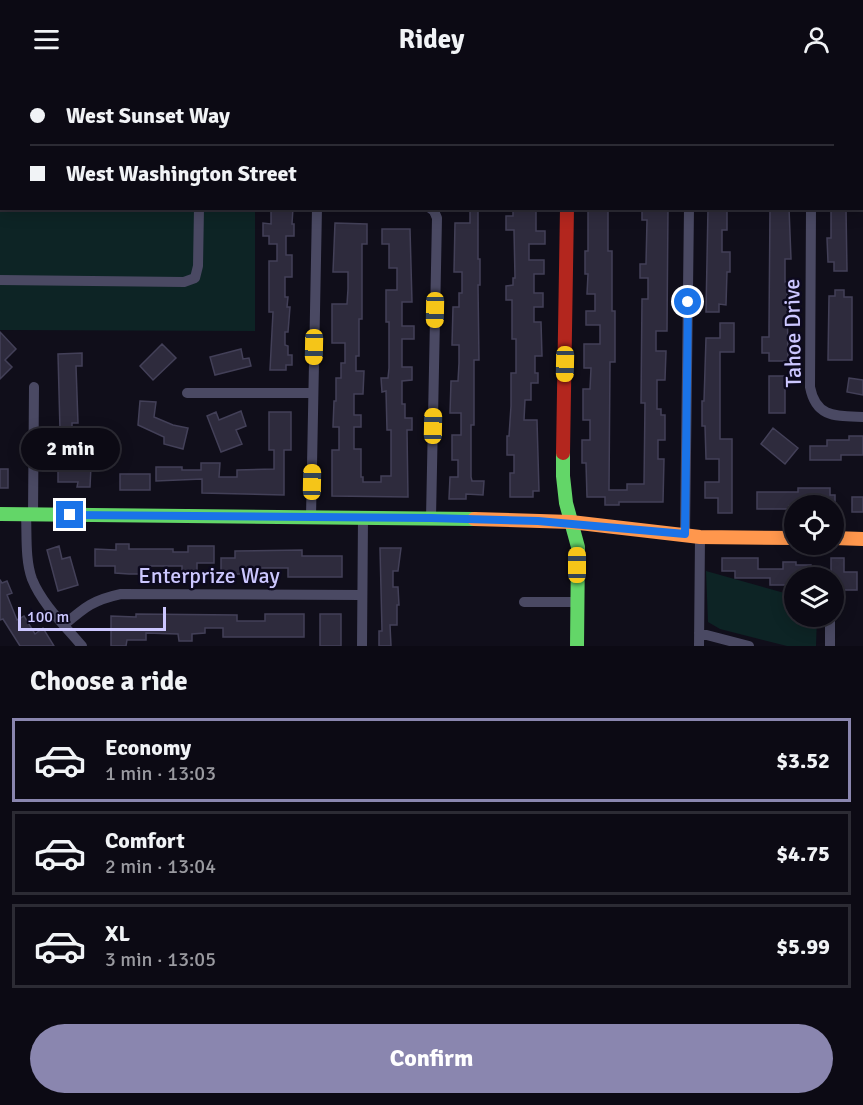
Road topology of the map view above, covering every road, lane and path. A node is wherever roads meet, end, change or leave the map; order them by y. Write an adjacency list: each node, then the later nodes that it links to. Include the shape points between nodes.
1 (199, 210): 7 (street, via 198,266 195,278 184,282)
2 (317, 210): 10 (street)
3 (432, 210): 16 (street, via 436,218)
4 (567, 210): 17 (street, via 563,476)
5 (689, 210): 18 (street)
6 (811, 210): 11 (street, Tahoe Drive, via 812,398 827,413)
7 (0, 280)
8 (34, 387): 13 (street)
9 (187, 393): 10 (street)
10 (313, 393): 14 (street)
11 (863, 417)
12 (0, 514): 13 (street)
13 (30, 514): 14 (street); 26 (street, via 32,578)
14 (311, 517): 15 (street)
15 (363, 517): 16 (street); 23 (street)
16 (431, 518): 17 (street)
17 (571, 522): 18 (street); 25 (street, via 578,547)
18 (685, 534): 19 (street)
19 (700, 537): 20 (street); 28 (street)
20 (784, 538)
21 (844, 538): 22 (street)
22 (863, 538)
23 (362, 595): 26 (street, Enterprize Way, via 121,594 101,598); 30 (street)
24 (524, 602): 25 (street)
25 (577, 602): 31 (street)
26 (64, 625): 29 (street)
27 (830, 627): 34 (street)
28 (699, 633): 32 (street); 33 (street)
29 (82, 646)
30 (362, 646)
31 (577, 646)
32 (699, 646)
33 (749, 646)
34 (830, 646)

